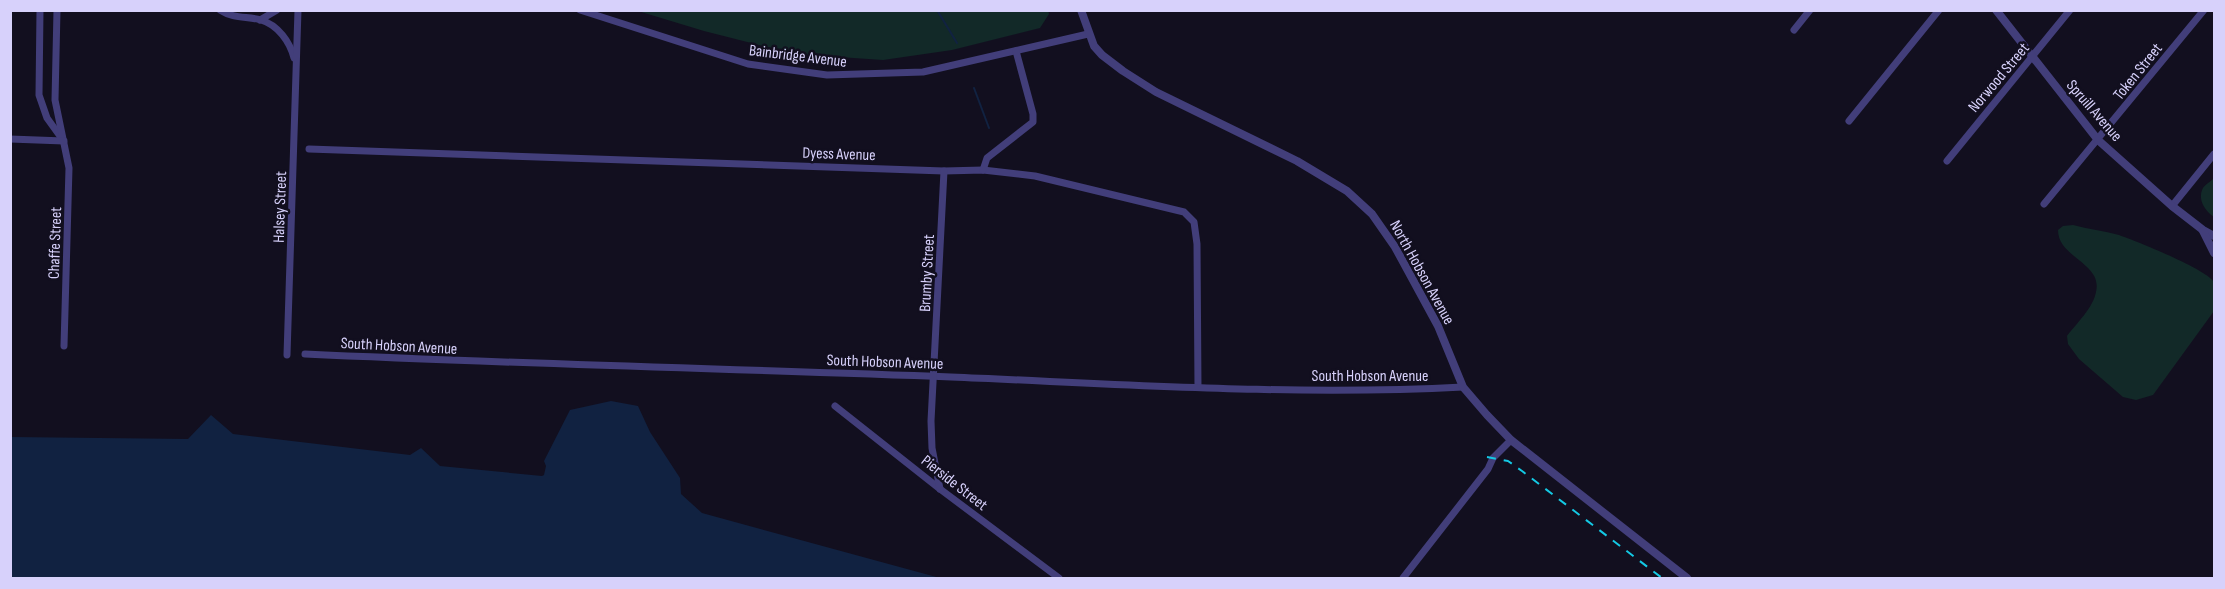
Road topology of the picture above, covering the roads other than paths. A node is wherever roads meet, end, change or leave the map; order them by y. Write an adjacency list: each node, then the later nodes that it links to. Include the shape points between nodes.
1 (40, 10): 22 (street, Chaffe Street, via 39,95 47,118)
2 (57, 10): 22 (street, Chaffe Street, via 55,100)
3 (220, 10): 13 (street, Halsey Street, via 235,18)
4 (277, 10): 13 (street)
5 (298, 10): 18 (street, Halsey Street)
6 (580, 10): 16 (street, Bainbridge Avenue, via 748,64 827,75 923,72)
7 (1081, 10): 15 (street)
8 (1810, 10): 14 (street)
9 (1939, 10): 19 (street)
10 (1996, 10): 17 (street, Spruill Avenue)
11 (2070, 10): 17 (street, Norwood Street)
12 (2204, 10): 21 (street, Token Street)
13 (260, 20): 18 (street, Halsey Street, via 277,29)
14 (1794, 30)
15 (1088, 34): 16 (street, Bainbridge Avenue); 38 (street, North Hobson Avenue, via 1102,55 1156,92 1297,161 1347,191 1372,214 1395,247 1438,326)
16 (1016, 51): 26 (street, via 1033,122 987,158)
17 (2032, 57): 21 (street, Spruill Avenue); 25 (street, Norwood Street)
18 (295, 60): 35 (street, Halsey Street)
19 (1849, 121)
20 (10, 139): 22 (street)
21 (2098, 140): 28 (street, Token Street); 29 (street, Spruill Avenue)
22 (64, 141): 33 (street, Chaffe Street, via 69,168)
23 (309, 149): 27 (street, Dyess Avenue)
24 (2214, 154): 29 (street)
25 (1947, 161)
26 (983, 170): 27 (street, Dyess Avenue); 37 (street, Dyess Avenue, via 1035,176 1184,212 1194,222)
27 (944, 171): 36 (street, Brumby Street)
28 (2044, 204)
29 (2172, 206): 30 (street, Spruill Avenue)
30 (2203, 230): 31 (street, Spruill Avenue); 32 (street)
31 (2214, 236)
32 (2214, 253)
33 (64, 346)
34 (305, 354): 36 (street, South Hobson Avenue)
35 (287, 355)
36 (934, 377): 37 (street, South Hobson Avenue); 41 (street, Brumby Street, via 932,448)
37 (1198, 387): 38 (street, South Hobson Avenue, via 1386,391)
38 (1463, 387): 40 (street, North Hobson Avenue)
39 (835, 406): 41 (street, Pierside Street)
40 (1511, 440): 43 (street, via 1493,458); 44 (street, North Hobson Avenue)
41 (940, 489): 42 (street, Pierside Street)
42 (1059, 579)
43 (1403, 579)
44 (1687, 579)

